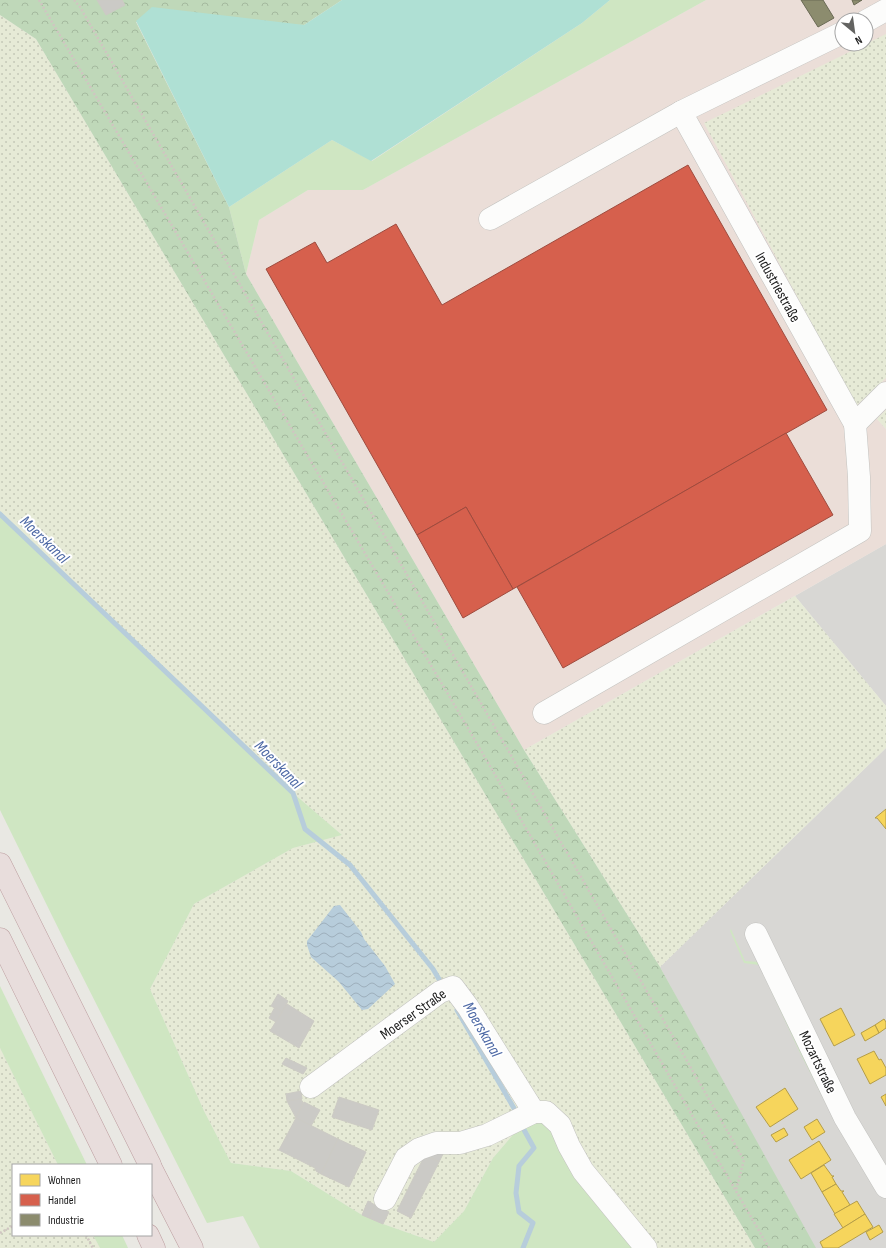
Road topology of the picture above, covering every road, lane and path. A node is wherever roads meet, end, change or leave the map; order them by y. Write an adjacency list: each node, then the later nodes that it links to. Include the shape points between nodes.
1 (39, 0): 20 (path, via 461,716)
2 (74, 0): 20 (path, via 744,1160)
3 (886, 10): 4 (street)
4 (874, 17)
5 (834, 37): 6 (street)
6 (681, 112): 7 (street); 9 (street, Industriestraße)
7 (490, 219)
8 (886, 393): 9 (street)
9 (855, 424): 10 (street, via 860,531)
10 (544, 713)
11 (0, 864): 17 (highway)
12 (756, 934): 19 (street, Mozartstraße, via 845,1118)
13 (0, 939): 16 (highway)
14 (311, 1087): 15 (street, Moerser Straße, via 446,989 468,1006)
15 (534, 1112): 21 (street, via 487,1135 460,1143 436,1143 419,1149 406,1158); 29 (street, via 546,1112 560,1125 583,1171)
16 (111, 1164)
17 (149, 1164)
18 (152, 1170): 28 (highway)
19 (886, 1187)
20 (736, 1190): 30 (path)
21 (385, 1199)
22 (12, 1227): 23 (path)
23 (0, 1233)
24 (87, 1236): 26 (path)
25 (148, 1236): 27 (highway)
26 (93, 1248)
27 (154, 1248)
28 (192, 1248)
29 (646, 1248)
30 (769, 1248)

